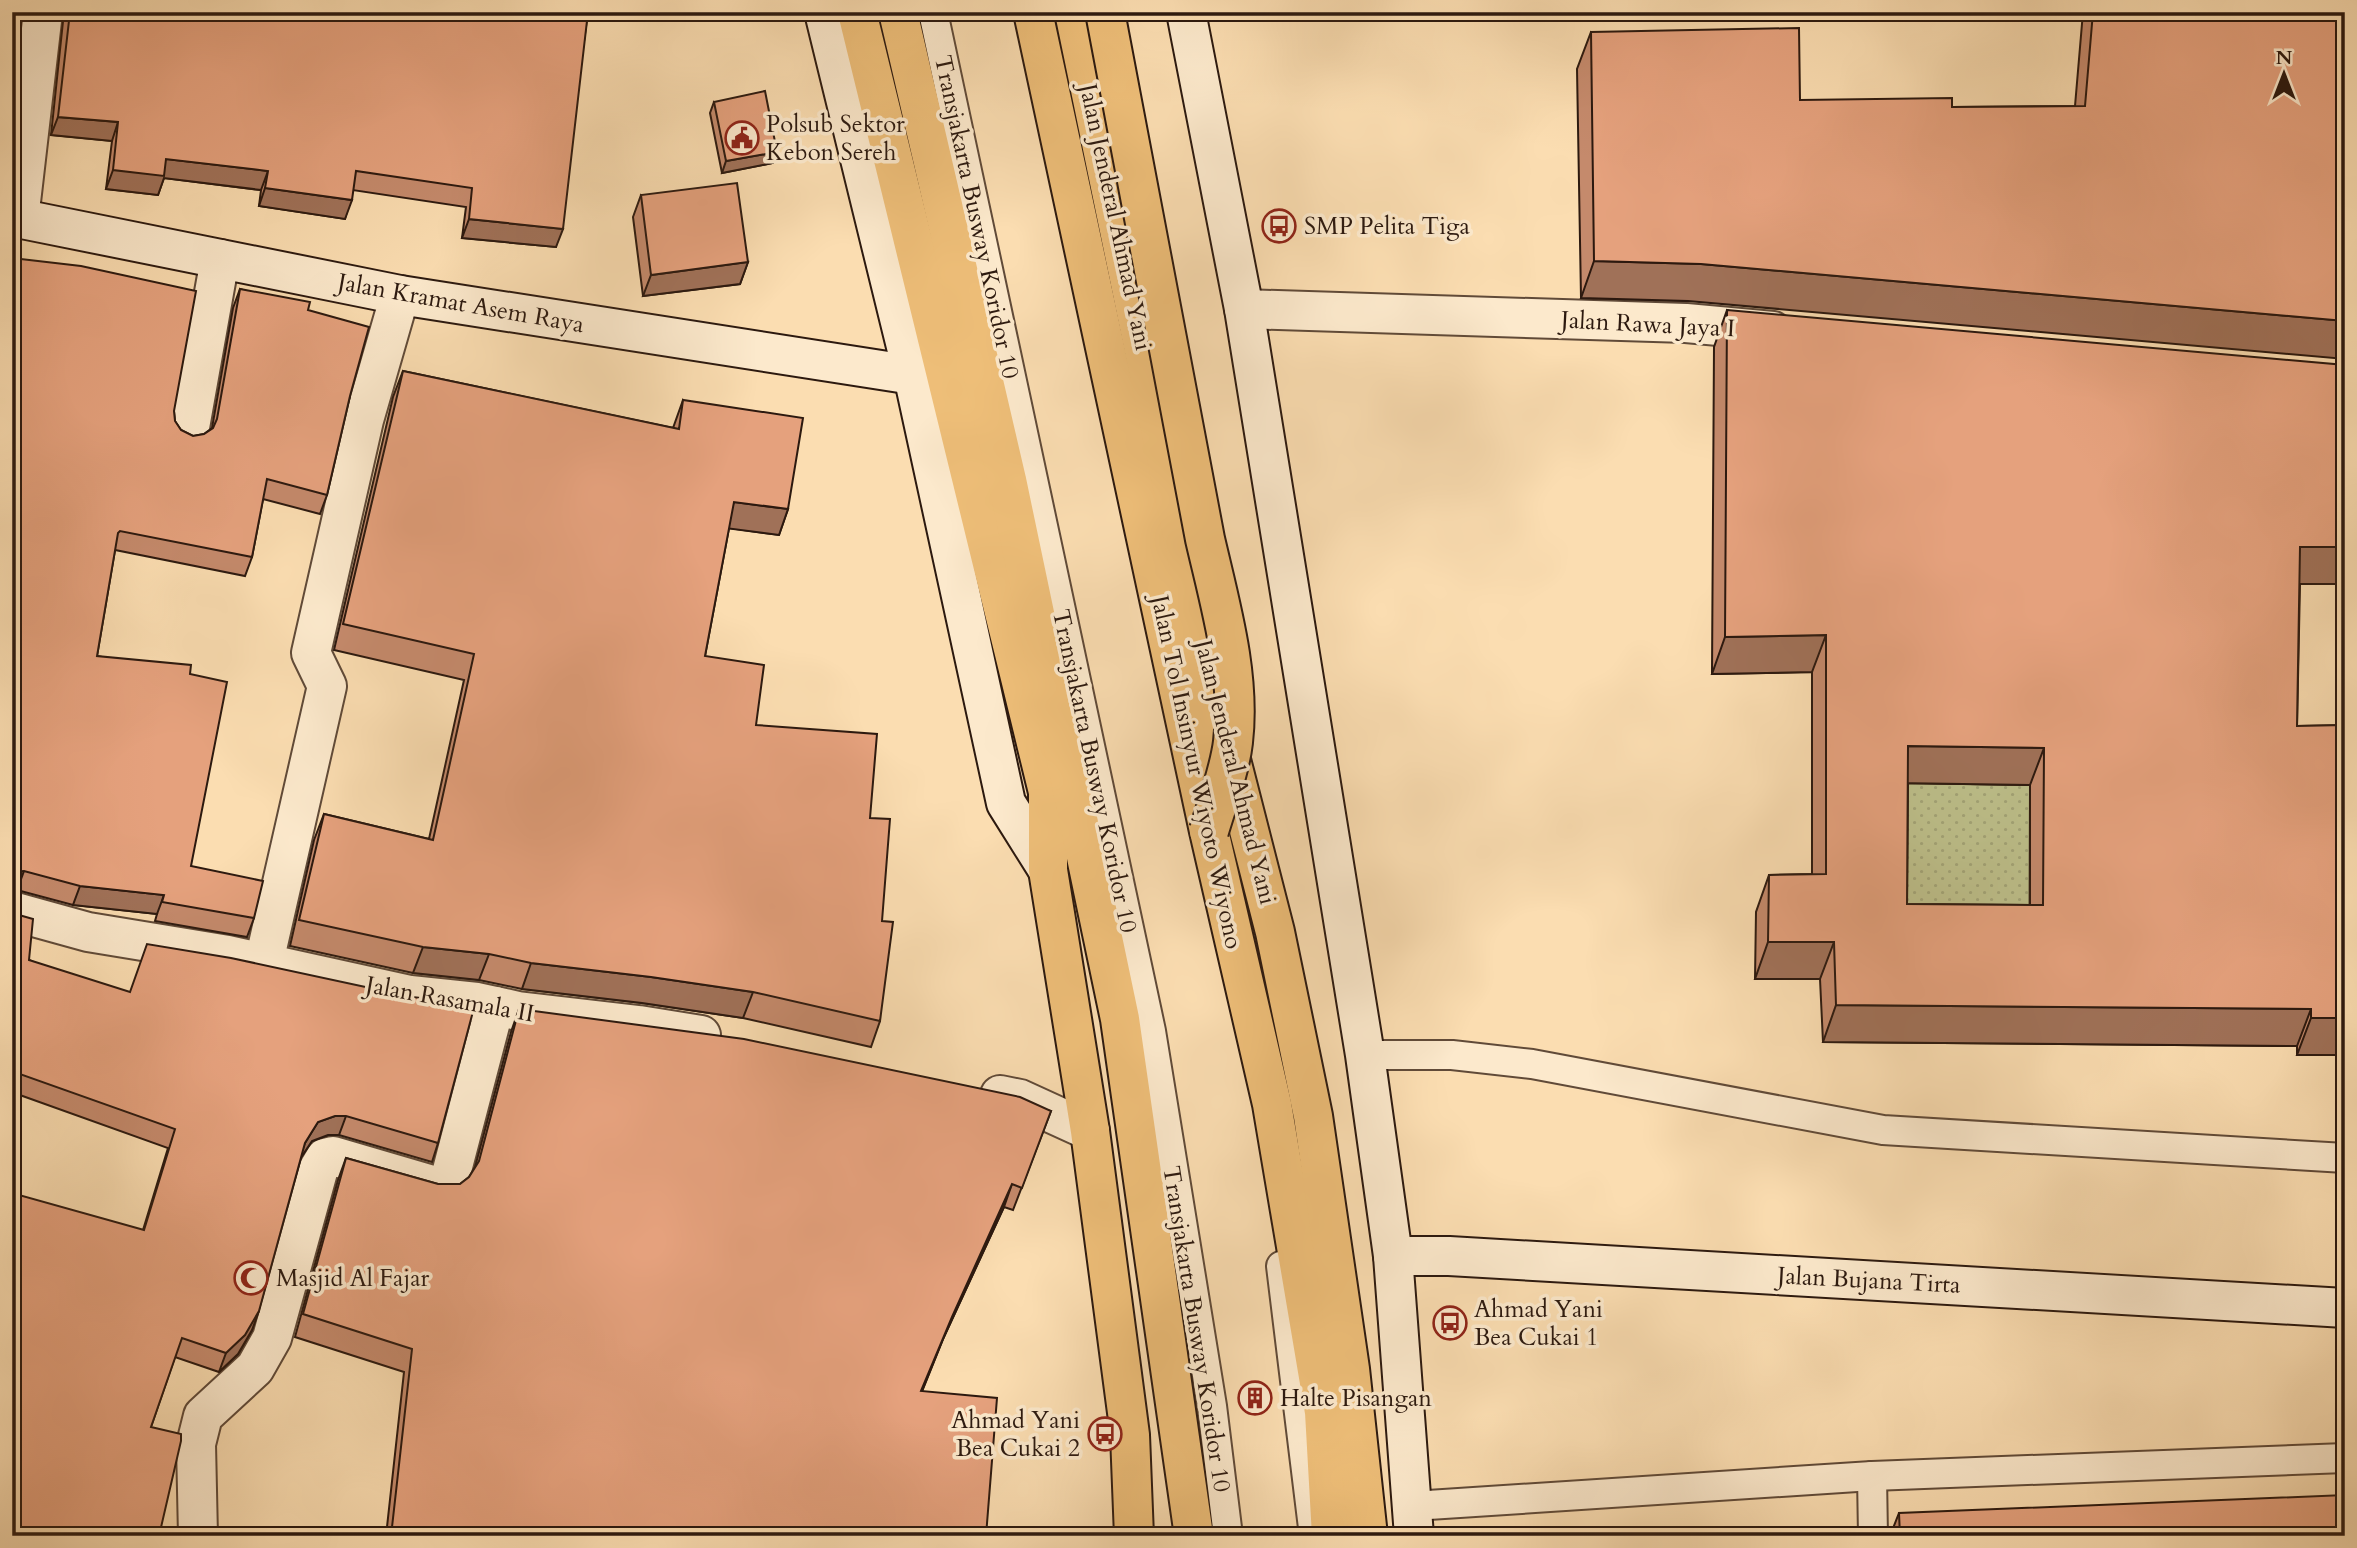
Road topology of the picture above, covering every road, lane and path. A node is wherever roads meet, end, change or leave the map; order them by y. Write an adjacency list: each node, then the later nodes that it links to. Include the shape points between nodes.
1 (43, 12): 11 (street)
2 (824, 12): 16 (street)
3 (857, 12): 19 (highway, via 1048,792)
4 (898, 12): 35 (highway, via 1007,480 1120,1019)
5 (933, 12): 36 (lane, Transjakarta Busway Koridor 10, via 1151,1031 1212,1406)
6 (1021, 12): 37 (lane, via 1252,1094 1281,1266)
7 (1033, 12): 18 (highway, Jalan Tol Insinyur Wiyoto Wiyono)
8 (1074, 12): 39 (highway, Jalan Jenderal Ahmad Yani, via 1218,709 1275,932 1313,1116 1350,1369)
9 (1105, 12): 18 (highway, bridge, via 1234,691 1233,744)
10 (1186, 12): 14 (street)
11 (16, 218): 12 (street, Jalan Kramat Asem Raya)
12 (220, 259): 13 (street, Jalan Kramat Asem Raya); 17 (street)
13 (400, 295): 16 (street, Jalan Kramat Asem Raya); 21 (street, via 364,420 311,653 327,686)
14 (1244, 309): 15 (street, Jalan Rawa Jaya I, via 1686,323); 24 (street)
15 (1808, 334)
16 (912, 375): 19 (street, via 1006,803)
17 (189, 433)
18 (1209, 831): 38 (highway, Jalan Tol Insinyur Wiyoto Wiyono, via 1272,1104 1324,1412)
19 (1048, 870): 26 (highway)
20 (12, 911): 21 (street, Jalan Rasamala II, via 88,932)
21 (264, 962): 22 (street, Jalan Rasamala II, via 410,995)
22 (495, 1006): 23 (street, Jalan Rasamala II); 33 (street, via 450,1178 444,1186 333,1156 325,1158 319,1168 272,1338 255,1368 203,1416 198,1430)
23 (740, 1040)
24 (1365, 1055): 27 (lane, via 1452,1055 1532,1064 1883,1130); 28 (street)
25 (966, 1088): 26 (street, via 1020,1099)
26 (1090, 1131): 34 (highway, via 1130,1436)
27 (2345, 1158)
28 (1393, 1256): 29 (street, Jalan Bujana Tirta); 32 (street)
29 (2345, 1308)
30 (2345, 1458): 31 (lane)
31 (1872, 1476): 32 (lane); 40 (lane)
32 (1414, 1521)
33 (198, 1536)
34 (1134, 1536)
35 (1194, 1536)
36 (1228, 1536)
37 (1314, 1536)
38 (1331, 1536)
39 (1368, 1536)
40 (1873, 1536)

